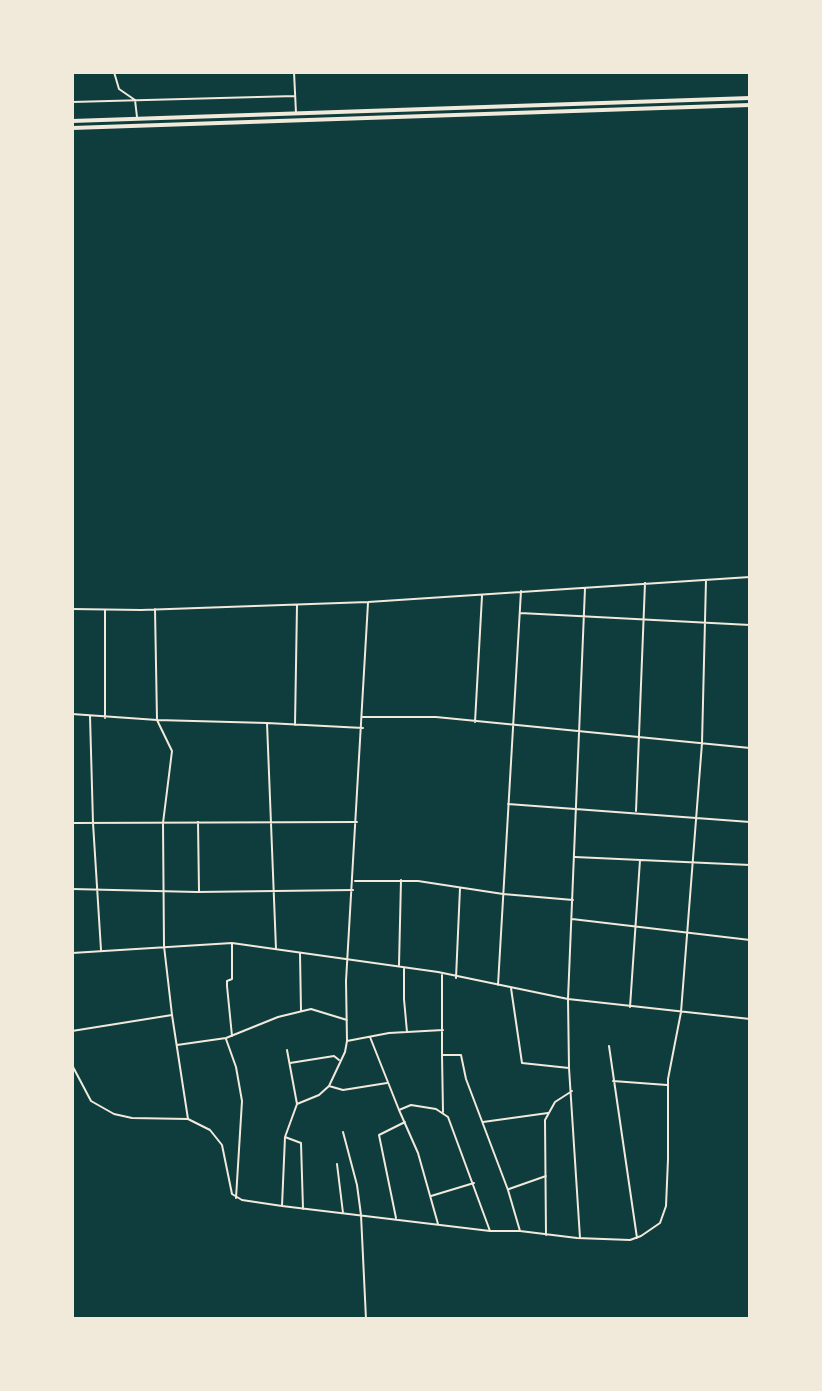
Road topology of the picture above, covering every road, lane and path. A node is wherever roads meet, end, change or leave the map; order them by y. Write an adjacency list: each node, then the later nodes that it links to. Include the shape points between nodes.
1 (114, 72): 5 (street, via 119,88)
2 (294, 72): 3 (street)
3 (295, 96): 5 (street); 8 (street)
4 (750, 98): 8 (highway)
5 (135, 100): 6 (street); 9 (street)
6 (72, 102)
7 (750, 105): 11 (highway)
8 (296, 113): 9 (highway)
9 (138, 118): 10 (highway)
10 (72, 121)
11 (72, 128)
12 (750, 577): 13 (street)
13 (706, 580): 14 (street); 26 (street)
14 (645, 583): 15 (street); 25 (street)
15 (585, 587): 16 (street); 24 (street)
16 (521, 591): 17 (street); 23 (street)
17 (482, 594): 18 (street); 33 (street)
18 (368, 602): 19 (street); 30 (street)
19 (297, 605): 21 (street); 36 (street)
20 (72, 609): 22 (street)
21 (155, 609): 22 (street); 32 (street)
22 (105, 610): 31 (street)
23 (520, 613): 24 (street); 35 (street)
24 (584, 616): 25 (street); 38 (street)
25 (644, 619): 26 (street); 39 (street)
26 (705, 622): 27 (street); 40 (street)
27 (750, 625)
28 (72, 714): 29 (street)
29 (90, 717): 31 (street); 51 (street)
30 (363, 717): 33 (street, via 415,716); 37 (street)
31 (105, 718): 32 (street)
32 (157, 720): 34 (street); 52 (street, via 172,751)
33 (475, 722): 35 (street)
34 (267, 723): 36 (street); 47 (street)
35 (514, 724): 38 (street); 42 (street)
36 (295, 725): 37 (street)
37 (363, 728): 48 (street)
38 (581, 732): 39 (street); 43 (street)
39 (639, 736): 40 (street); 44 (street)
40 (702, 743): 41 (street); 45 (street)
41 (750, 748)
42 (508, 804): 43 (street); 66 (street)
43 (578, 808): 44 (street); 53 (street)
44 (636, 812): 45 (street)
45 (696, 818): 49 (street); 55 (street)
46 (198, 822): 47 (street); 52 (street); 64 (street)
47 (271, 822): 48 (street); 65 (street)
48 (357, 822): 57 (street)
49 (750, 822)
50 (72, 823): 51 (street)
51 (93, 823): 52 (street); 61 (street)
52 (163, 823): 63 (street)
53 (575, 857): 54 (street); 67 (street)
54 (640, 860): 55 (street); 69 (street)
55 (692, 862): 56 (street); 70 (street)
56 (750, 865)
57 (354, 880): 58 (street); 62 (street)
58 (401, 880): 59 (street); 79 (street)
59 (460, 887): 66 (street); 82 (street)
60 (72, 889): 61 (street)
61 (96, 890): 63 (street); 75 (street)
62 (353, 890): 65 (street); 78 (street)
63 (163, 891): 64 (street); 73 (street)
64 (199, 892): 65 (street)
65 (274, 892): 74 (street)
66 (503, 894): 67 (street); 83 (street)
67 (573, 900): 68 (street)
68 (572, 919): 69 (street); 85 (street)
69 (636, 926): 70 (street); 86 (street)
70 (687, 932): 71 (street); 88 (street)
71 (750, 940)
72 (232, 943): 73 (street); 74 (street); 95 (street, via 232,979 227,986)
73 (164, 946): 75 (street); 89 (street)
74 (276, 949): 77 (street)
75 (101, 950): 76 (street)
76 (72, 953)
77 (300, 953): 78 (street); 87 (street)
78 (349, 959): 79 (street); 91 (street)
79 (399, 966): 80 (street)
80 (404, 967): 81 (street); 94 (street)
81 (442, 973): 82 (street); 92 (street)
82 (456, 978): 83 (street)
83 (498, 986): 84 (street)
84 (511, 988): 85 (street); 106 (street, via 522,1063)
85 (568, 999): 86 (street); 106 (street)
86 (630, 1007): 88 (street)
87 (301, 1011): 91 (street, via 317,1010); 95 (street)
88 (681, 1012): 90 (street); 109 (street)
89 (171, 1015): 93 (street); 99 (street)
90 (750, 1019)
91 (347, 1020): 98 (street)
92 (443, 1030): 94 (street); 102 (street)
93 (72, 1031)
94 (407, 1032): 96 (street)
95 (232, 1036): 97 (street)
96 (369, 1036): 98 (street); 108 (street)
97 (226, 1038): 99 (street); 126 (street, via 242,1101)
98 (347, 1041): 103 (street)
99 (176, 1046): 116 (street)
100 (609, 1046): 107 (street)
101 (287, 1050): 104 (street)
102 (442, 1055): 114 (street); 118 (street, via 461,1055)
103 (339, 1060): 104 (street, via 334,1056); 110 (street)
104 (290, 1062): 112 (street)
105 (72, 1065): 116 (street, via 90,1101 114,1114)
106 (569, 1068): 111 (street)
107 (613, 1082): 109 (street); 137 (street)
108 (387, 1083): 110 (street, via 343,1090); 113 (street)
109 (667, 1085): 137 (street, via 665,1214 656,1227)
110 (329, 1086): 112 (street)
111 (572, 1091): 115 (street, via 555,1102); 136 (street)
112 (297, 1104): 120 (street)
113 (399, 1110): 114 (street, via 417,1105); 117 (street)
114 (443, 1112): 123 (street)
115 (548, 1113): 118 (street); 122 (street, via 544,1124)
116 (188, 1119): 126 (street, via 210,1130 222,1145 228,1182)
117 (405, 1122): 125 (street); 131 (street, via 379,1135)
118 (483, 1122): 124 (street)
119 (343, 1132): 130 (street)
120 (285, 1137): 127 (street); 128 (street, via 302,1146)
121 (337, 1164): 129 (street)
122 (546, 1176): 124 (street); 135 (street)
123 (474, 1183): 125 (street); 133 (street)
124 (508, 1190): 134 (street)
125 (431, 1196): 132 (street)
126 (236, 1198): 127 (street)
127 (282, 1206): 128 (street)
128 (303, 1209): 129 (street)
129 (343, 1213): 130 (street)
130 (361, 1215): 131 (street); 138 (street)
131 (396, 1218): 132 (street)
132 (438, 1224): 133 (street)
133 (490, 1231): 134 (street)
134 (520, 1231): 135 (street)
135 (546, 1235): 136 (street)
136 (580, 1238): 137 (street)
137 (637, 1238)
138 (366, 1319)

